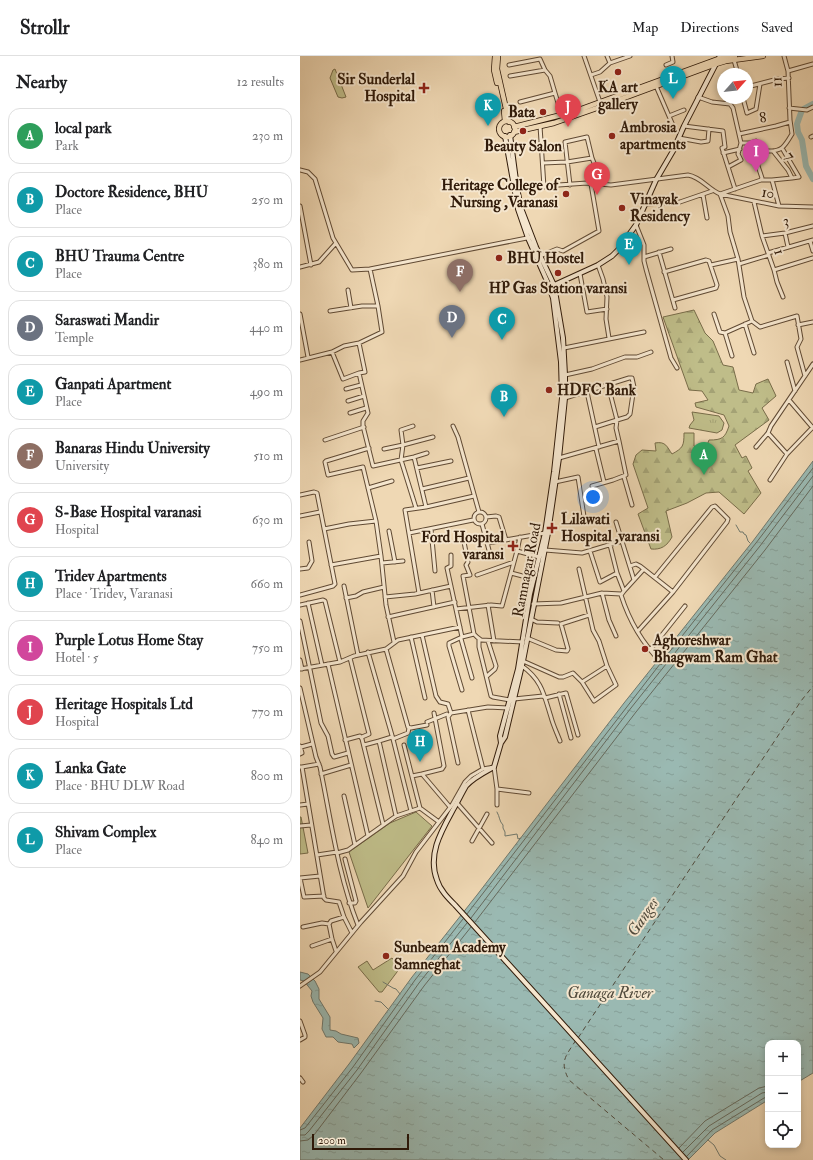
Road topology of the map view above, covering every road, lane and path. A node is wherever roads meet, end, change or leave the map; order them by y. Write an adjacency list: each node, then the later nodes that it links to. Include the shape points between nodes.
1 (495, 56): 36 (main road, via 494,70)
2 (498, 56): 36 (main road, via 497,70)
3 (584, 56): 20 (street)
4 (607, 56): 12 (street)
5 (630, 56): 12 (street)
6 (672, 56): 16 (street, via 673,62)
7 (763, 56): 11 (main road)
8 (784, 56): 19 (street, 11)
9 (540, 57): 15 (street); 18 (street)
10 (719, 57): 11 (main road); 13 (main road); 29 (main road)
11 (735, 58): 13 (main road); 17 (street)
12 (610, 63): 20 (street, via 600,72)
13 (716, 64): 24 (main road); 27 (main road)
14 (813, 64): 19 (street)
15 (509, 65)
16 (666, 65)
17 (737, 68)
18 (545, 70): 21 (street); 26 (street, via 550,76)
19 (788, 71): 22 (street, 11)
20 (591, 75): 29 (street)
21 (510, 76)
22 (789, 78): 23 (street); 31 (street, 11)
23 (760, 84): 25 (street); 30 (street, via 756,109 747,113)
24 (656, 86): 35 (street); 38 (main road)
25 (753, 86)
26 (555, 93): 28 (street); 34 (street)
27 (698, 97): 39 (main road); 43 (street, via 730,104)
28 (520, 102)
29 (600, 102): 34 (main road)
30 (744, 104)
31 (789, 108): 32 (street); 37 (street, 11)
32 (813, 108)
33 (684, 110): 35 (street)
34 (562, 116): 42 (main road)
35 (669, 116): 41 (street)
36 (507, 121): 42 (main road); 42 (main road, via 501,124 502,134)
37 (790, 122): 43 (street, 8); 46 (street, 11, via 792,134)
38 (540, 126): 42 (main road); 52 (street)
39 (684, 126): 40 (street); 44 (main road)
40 (709, 129): 44 (street, via 708,141); 49 (street, via 723,131)
41 (675, 130)
42 (511, 133): 64 (main road)
43 (739, 134): 45 (street)
44 (679, 138): 58 (main road)
45 (741, 143): 47 (street); 48 (street, via 756,141 767,151)
46 (782, 148): 48 (street); 57 (street, via 799,177)
47 (740, 149): 49 (street); 54 (street, via 738,154 741,160)
48 (773, 151): 57 (street, 7)
49 (723, 153): 54 (street)
50 (592, 158): 51 (street); 51 (street, via 586,137 565,142); 55 (street)
51 (567, 162): 52 (street); 62 (street)
52 (543, 163): 63 (street)
53 (757, 163): 59 (street)
54 (728, 167): 65 (street)
55 (596, 168)
56 (300, 170): 81 (street, via 308,172 314,179)
57 (792, 178): 60 (street, 7)
58 (656, 180): 61 (street, via 606,186); 66 (street, via 693,176); 70 (main road)
59 (761, 180): 60 (street, 7); 65 (street, 7)
60 (772, 180): 72 (street)
61 (591, 184): 62 (street); 87 (street, via 599,231 563,251 557,249)
62 (570, 185): 63 (street)
63 (544, 187): 64 (street)
64 (515, 189): 79 (main road)
65 (735, 189): 67 (street, 7)
66 (712, 191): 67 (street, 10); 68 (street)
67 (720, 194): 69 (street, 10); 90 (street)
68 (702, 195): 70 (street, via 680,202); 74 (street)
69 (754, 202): 72 (street, 10); 78 (street, 1)
70 (646, 204): 75 (main road)
71 (300, 206): 92 (street)
72 (779, 206): 73 (street, 10)
73 (813, 208)
74 (707, 218)
75 (636, 225): 88 (street, via 644,245); 93 (main road, via 618,250)
76 (813, 226): 77 (street, 3)
77 (785, 233): 78 (street, 3); 82 (street)
78 (762, 236): 86 (street, 1)
79 (530, 237): 87 (main road); 96 (street); 100 (main road, Ramnagar Road)
80 (812, 241): 82 (street); 84 (street)
81 (336, 243): 92 (street, via 324,258); 96 (street, via 352,270)
82 (788, 247): 86 (street)
83 (670, 249): 85 (street)
84 (813, 251)
85 (659, 252): 88 (street); 98 (street)
86 (768, 254): 91 (street); 97 (street, 1)
87 (540, 256): 100 (main road)
88 (644, 257): 130 (street, via 671,358)
89 (813, 258): 97 (street, 1)
90 (738, 259): 91 (street); 94 (street)
91 (738, 264): 112 (street, via 744,297)
92 (311, 265): 95 (street)
93 (598, 265): 99 (main road); 108 (street, via 607,297)
94 (711, 265): 98 (street, via 706,260); 104 (street, via 716,288)
95 (300, 266)
96 (370, 269): 105 (street)
97 (774, 270): 103 (street)
98 (664, 272): 104 (street)
99 (580, 274): 100 (main road); 108 (street, via 587,312)
100 (552, 286): 102 (main road, Ramnagar Road)
101 (348, 290): 106 (street)
102 (555, 297): 121 (main road, Ramnagar Road); 194 (main road, via 562,398)
103 (783, 297)
104 (673, 300): 107 (street)
105 (378, 306): 106 (street); 120 (street, via 382,332)
106 (351, 308): 109 (street)
107 (675, 308)
108 (607, 309): 119 (street)
109 (330, 311)
110 (300, 314): 116 (street)
111 (714, 314): 118 (street, via 720,332)
112 (752, 321): 114 (street); 115 (street, via 760,327 797,316)
113 (813, 322): 115 (street)
114 (745, 324): 118 (street); 124 (street)
115 (798, 326): 133 (street, via 801,339 797,348)
116 (302, 330): 126 (street)
117 (644, 332): 119 (street)
118 (725, 333): 125 (street)
119 (609, 338): 121 (street)
120 (359, 343): 122 (street); 131 (street, via 366,372)
121 (564, 348): 132 (main road, Ramnagar Road)
122 (332, 352): 126 (street); 131 (street, via 342,379)
123 (651, 352): 132 (street)
124 (754, 353)
125 (732, 356)
126 (308, 357): 127 (street)
127 (300, 360)
128 (787, 362): 137 (street)
129 (813, 364): 133 (street)
130 (677, 368)
131 (359, 373): 134 (street)
132 (565, 375): 140 (main road, Ramnagar Road)
133 (805, 376): 137 (street)
134 (361, 385): 136 (street); 139 (street)
135 (608, 385): 138 (street); 145 (street); 145 (street, via 633,379 630,414)
136 (346, 389)
137 (795, 391): 141 (street)
138 (587, 392): 140 (street); 149 (street)
139 (364, 396): 142 (street); 143 (street)
140 (565, 398): 163 (main road, Ramnagar Road)
141 (789, 400): 150 (street); 151 (street)
142 (348, 401)
143 (366, 408): 144 (street); 148 (street, via 368,413 363,421)
144 (350, 412)
145 (617, 420): 149 (street); 154 (street)
146 (413, 426): 155 (street, via 401,430)
147 (453, 426): 168 (street)
148 (364, 427): 153 (street); 157 (street)
149 (595, 427): 158 (street)
150 (813, 427): 161 (street)
151 (768, 433): 156 (street); 161 (street)
152 (432, 437): 155 (street)
153 (325, 440)
154 (619, 442): 158 (street); 167 (street, via 626,474)
155 (403, 444): 159 (street); 164 (street)
156 (756, 447)
157 (368, 448): 164 (street, via 373,466); 174 (street, via 325,462 328,475 362,467)
158 (598, 448): 163 (street); 172 (street)
159 (384, 449)
160 (426, 452): 162 (street)
161 (787, 454): 169 (street)
162 (414, 457): 164 (street); 166 (street)
163 (559, 458): 171 (main road, Ramnagar Road)
164 (401, 460): 180 (street)
165 (451, 461): 166 (street)
166 (417, 468): 175 (street)
167 (624, 477): 172 (street); 178 (street)
168 (469, 478): 175 (street); 177 (street)
169 (770, 480)
170 (392, 481): 174 (street)
171 (555, 482): 188 (street, via 578,477); 194 (main road, Ramnagar Road)
172 (604, 482): 173 (street)
173 (592, 486)
174 (368, 488): 186 (street)
175 (422, 489): 179 (street)
176 (300, 495): 181 (street, via 317,493)
177 (474, 496): 179 (street); 182 (street)
178 (632, 505)
179 (426, 507): 180 (street)
180 (416, 508): 193 (street, via 405,510)
181 (320, 512): 183 (street); 191 (street)
182 (479, 512): 184 (street); 185 (street)
183 (300, 516)
184 (486, 517): 189 (street); 196 (street, via 499,517)
185 (473, 520): 189 (street, via 477,524); 190 (street)
186 (376, 521): 191 (street); 207 (street)
187 (616, 522): 197 (street)
188 (585, 523)
189 (482, 524): 200 (street)
190 (431, 529): 193 (street); 218 (street)
191 (324, 530): 213 (street)
192 (389, 531): 210 (street)
193 (409, 533): 231 (street)
194 (546, 533): 195 (street); 203 (main road, Ramnagar Road); 208 (main road)
195 (520, 538): 196 (street); 202 (street)
196 (506, 540): 200 (street)
197 (622, 541): 201 (street); 214 (street)
198 (309, 542): 215 (street, via 312,562 308,568)
199 (464, 542): 245 (street, via 468,562 466,565 470,575 463,576)
200 (488, 543): 205 (street)
201 (610, 545): 204 (street); 220 (street)
202 (517, 550): 208 (street); 211 (street)
203 (545, 550): 204 (street, via 578,553); 240 (main road, Ramnagar Road)
204 (590, 551): 220 (street, via 600,582)
205 (490, 554)
206 (451, 555): 226 (street, via 451,566 447,568)
207 (381, 556): 212 (street); 213 (street)
208 (539, 557): 223 (main road)
209 (403, 561): 210 (street)
210 (395, 562): 212 (street)
211 (514, 562): 219 (street); 221 (street)
212 (382, 564): 227 (street)
213 (331, 565): 233 (street, via 334,585)
214 (630, 566): 217 (street, via 636,564); 224 (street)
215 (300, 569)
216 (578, 569): 236 (street)
217 (644, 570): 222 (street); 224 (street)
218 (435, 571)
219 (511, 573): 223 (street); 242 (street, via 502,606)
220 (617, 573): 229 (street)
221 (477, 575)
222 (654, 577): 230 (street); 230 (street, via 715,506 728,521)
223 (534, 579): 264 (main road)
224 (634, 580): 229 (street)
225 (344, 586): 235 (street)
226 (451, 586): 228 (street); 238 (street)
227 (384, 588): 234 (street); 235 (street)
228 (432, 590): 231 (street); 244 (street)
229 (622, 592): 232 (street); 253 (street, via 627,612)
230 (673, 592): 253 (street)
231 (419, 593): 234 (street)
232 (602, 594): 236 (street); 256 (street)
233 (300, 595)
234 (384, 597): 248 (street)
235 (346, 598): 268 (street)
236 (585, 598): 240 (street); 247 (street)
237 (300, 602): 241 (street)
238 (455, 602): 244 (street); 246 (street)
239 (308, 603): 241 (street); 272 (street, via 325,601); 275 (street)
240 (533, 604): 249 (main road, Ramnagar Road)
241 (300, 605)
242 (488, 605): 245 (street); 262 (street)
243 (685, 606): 266 (street)
244 (434, 607): 248 (street)
245 (470, 608): 246 (street); 254 (street)
246 (456, 609): 252 (street)
247 (589, 615): 259 (street, via 561,623 567,651 556,650); 277 (street)
248 (388, 617): 263 (street)
249 (530, 619): 251 (street); 259 (main road, Ramnagar Road)
250 (300, 621): 278 (street)
251 (558, 623)
252 (460, 627): 255 (street); 258 (street)
253 (638, 631): 266 (street)
254 (474, 634): 258 (street); 260 (street)
255 (422, 635): 257 (street); 292 (street, via 438,701 448,704)
256 (616, 636)
257 (411, 637): 263 (street); 286 (street)
258 (462, 638): 281 (street); 284 (street, via 450,642 449,646)
259 (527, 638): 271 (main road, Ramnagar Road)
260 (479, 639): 261 (street); 280 (street)
261 (488, 641): 262 (street); 280 (street, via 496,666)
262 (494, 641): 264 (street)
263 (394, 642): 265 (street)
264 (522, 642): 288 (main road)
265 (386, 649): 267 (street); 295 (street)
266 (650, 650): 273 (street)
267 (368, 652): 268 (street); 298 (street)
268 (358, 655): 269 (street)
269 (350, 658): 272 (street); 297 (street, via 369,734)
270 (300, 660): 279 (street)
271 (523, 661): 276 (main road, Ramnagar Road); 282 (street, via 559,677 573,673)
272 (340, 662): 274 (street)
273 (661, 662)
274 (328, 664): 275 (street); 300 (street)
275 (322, 665): 278 (street)
276 (522, 666): 287 (street, via 538,681); 288 (main road, Ramnagar Road)
277 (607, 666): 282 (street); 282 (street, via 616,685 605,694 593,701)
278 (311, 668): 279 (street); 308 (street, via 321,723 328,736 332,754 334,757)
279 (301, 669)
280 (488, 676): 288 (street, via 492,696)
281 (472, 678)
282 (582, 682)
283 (300, 688): 304 (street)
284 (462, 690)
285 (559, 694): 287 (street); 296 (street, via 567,693); 299 (street)
286 (425, 698)
287 (545, 698): 288 (street, via 544,696); 302 (street)
288 (512, 700): 289 (main road); 303 (main road, Ramnagar Road, via 505,737)
289 (508, 708): 290 (street); 303 (main road, via 500,736)
290 (468, 710): 292 (street); 315 (street)
291 (434, 713): 294 (street)
292 (452, 713): 310 (street, via 448,717)
293 (447, 714): 294 (street)
294 (435, 719): 295 (street); 317 (street, via 444,766 442,769)
295 (409, 728): 298 (street, via 408,733)
296 (578, 735)
297 (362, 738): 300 (street, via 358,736); 305 (street)
298 (393, 738): 301 (street); 328 (street)
299 (571, 738)
300 (345, 740): 308 (street)
301 (379, 741): 305 (street); 330 (street)
302 (560, 741)
303 (501, 743): 314 (main road, Ramnagar Road)
304 (312, 744): 307 (street); 311 (street)
305 (364, 745): 332 (street)
306 (404, 745): 318 (street)
307 (300, 746): 309 (street)
308 (348, 753): 312 (street)
309 (300, 754)
310 (458, 763)
311 (318, 764): 313 (street); 316 (street)
312 (351, 765): 316 (street); 336 (street)
313 (301, 767): 323 (street)
314 (494, 767): 315 (street); 319 (street); 322 (main road, via 467,785)
315 (483, 769): 326 (street, via 465,782)
316 (321, 774): 340 (street)
317 (422, 774): 318 (street); 326 (street)
318 (412, 776): 327 (street)
319 (497, 790): 320 (street); 325 (street)
320 (529, 794)
321 (344, 796): 339 (street)
322 (457, 803): 335 (street); 362 (main road, via 435,848 434,868 443,891)
323 (308, 804): 324 (street); 333 (street)
324 (300, 805)
325 (497, 805)
326 (450, 807): 331 (street)
327 (420, 808): 328 (street); 331 (street)
328 (411, 811): 330 (street)
329 (487, 814): 335 (street)
330 (396, 816): 332 (street)
331 (439, 822): 351 (street, via 416,852 403,876)
332 (383, 824): 336 (street)
333 (311, 825): 334 (street); 341 (street)
334 (300, 826)
335 (479, 828): 337 (street); 338 (street)
336 (368, 836): 339 (street)
337 (472, 841)
338 (492, 843)
339 (356, 845): 340 (street)
340 (337, 852): 341 (street); 346 (street)
341 (317, 855): 343 (street)
342 (345, 859): 345 (street)
343 (320, 876): 344 (street); 347 (street)
344 (300, 878): 347 (street, via 304,897)
345 (350, 879): 346 (street); 348 (street, via 356,900 355,903)
346 (343, 880): 348 (street)
347 (324, 896): 349 (street, via 326,900 339,902)
348 (349, 903): 351 (street)
349 (344, 918): 350 (street, via 331,920); 353 (street)
350 (329, 924): 352 (street, via 322,922); 354 (street)
351 (358, 925): 353 (street)
352 (303, 927)
353 (352, 933): 356 (street)
354 (332, 940): 355 (street); 356 (street)
355 (312, 946)
356 (336, 951): 357 (street, via 317,975)
357 (300, 986)
358 (300, 1021): 359 (street, via 305,1035)
359 (300, 1040)
360 (300, 1078): 361 (street)
361 (303, 1082)
362 (686, 1160)

